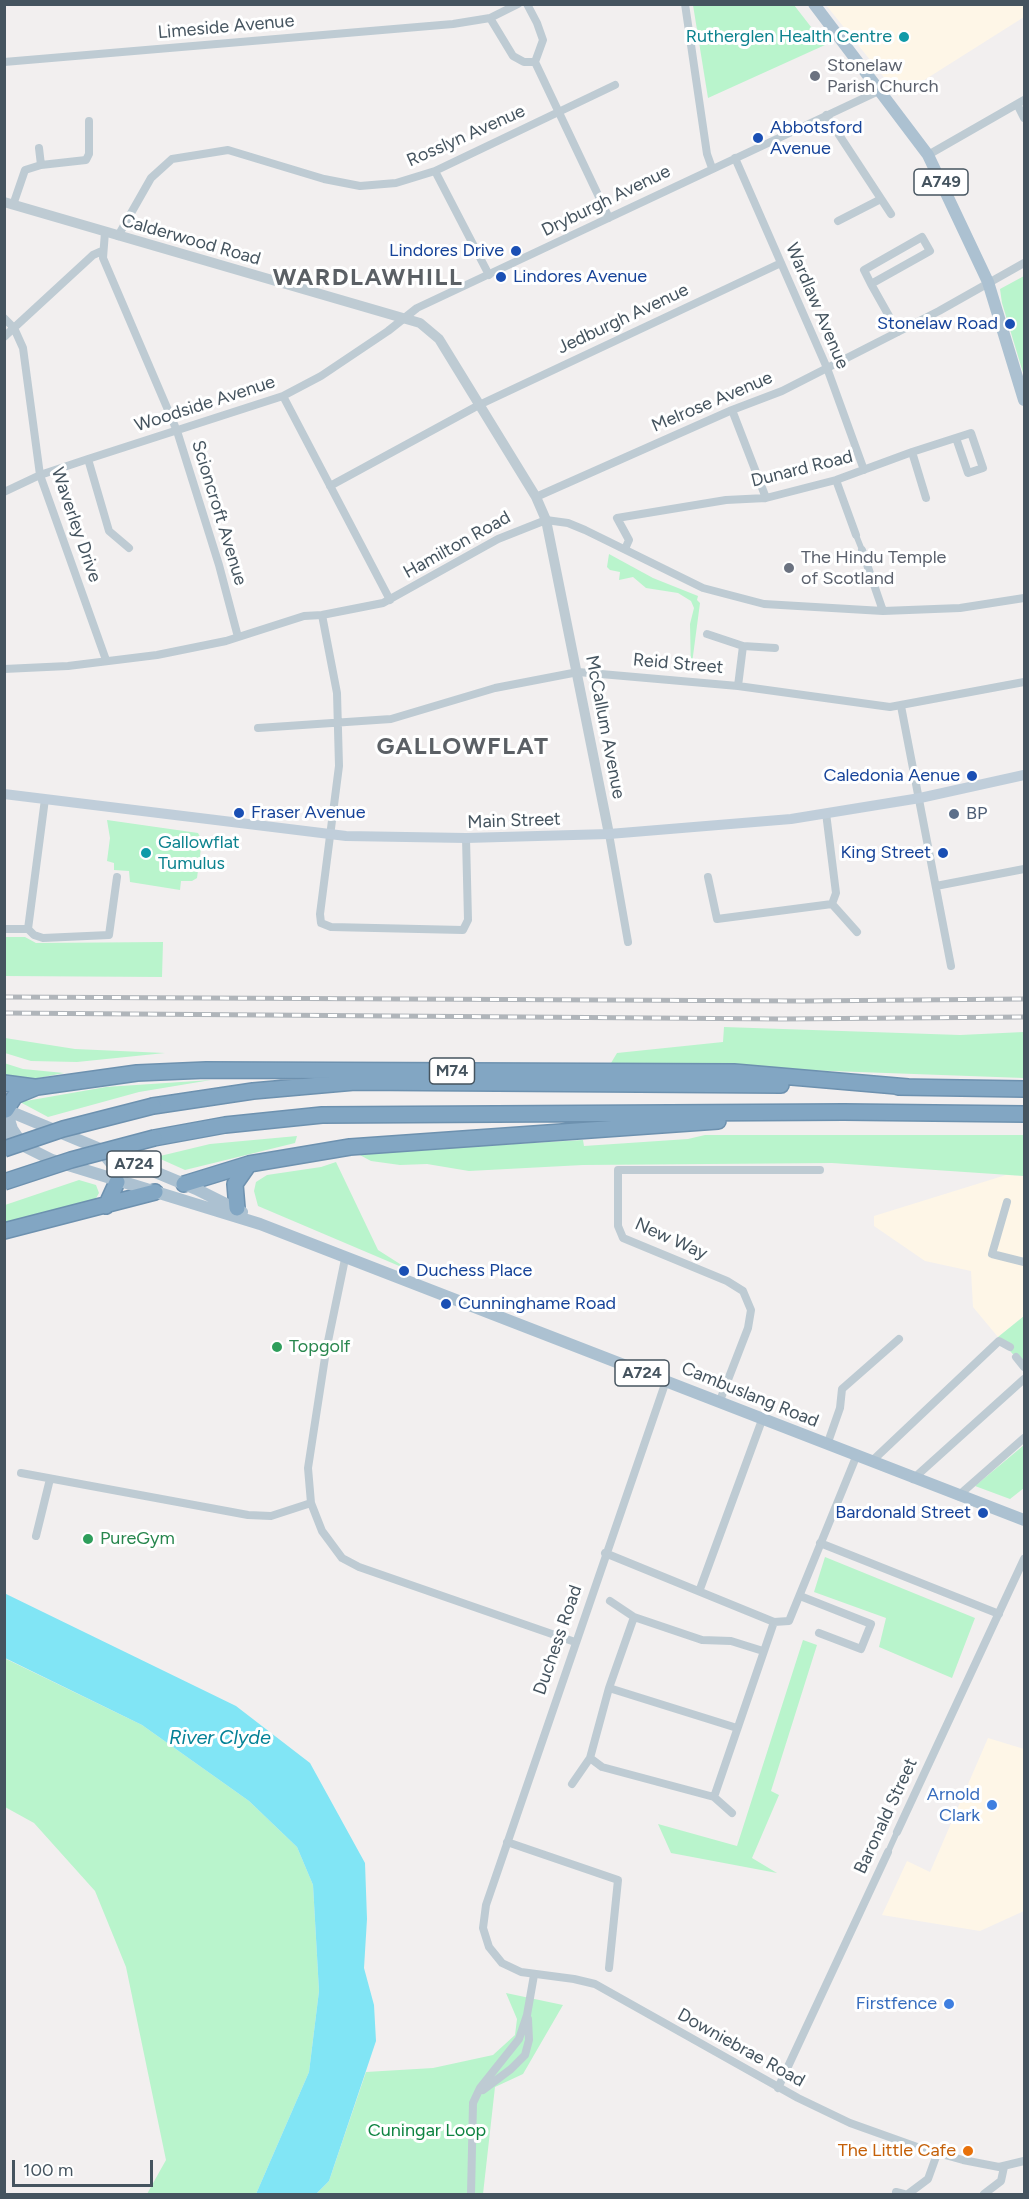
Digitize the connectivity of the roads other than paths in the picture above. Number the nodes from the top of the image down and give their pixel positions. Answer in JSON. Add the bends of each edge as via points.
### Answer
{"nodes":[{"id":1,"x":518,"y":4,"type":"edge"},
{"id":2,"x":527,"y":4,"type":"edge"},
{"id":3,"x":685,"y":4,"type":"edge"},
{"id":4,"x":814,"y":4,"type":"edge"},
{"id":5,"x":490,"y":18,"type":"junction"},
{"id":6,"x":4,"y":62,"type":"edge"},
{"id":7,"x":535,"y":62,"type":"junction"},
{"id":8,"x":615,"y":86,"type":"dead end"},
{"id":9,"x":881,"y":90,"type":"junction"},
{"id":10,"x":1021,"y":102,"type":"edge"},
{"id":11,"x":558,"y":113,"type":"junction"},
{"id":12,"x":826,"y":115,"type":"junction"},
{"id":13,"x":1024,"y":118,"type":"edge"},
{"id":14,"x":89,"y":121,"type":"dead end"},
{"id":15,"x":39,"y":148,"type":"dead end"},
{"id":16,"x":928,"y":155,"type":"junction"},
{"id":17,"x":735,"y":158,"type":"junction"},
{"id":18,"x":41,"y":165,"type":"junction"},
{"id":19,"x":712,"y":168,"type":"junction"},
{"id":20,"x":435,"y":171,"type":"junction"},
{"id":21,"x":881,"y":199,"type":"junction"},
{"id":22,"x":9,"y":204,"type":"edge"},
{"id":23,"x":891,"y":214,"type":"dead end"},
{"id":24,"x":609,"y":218,"type":"junction"},
{"id":25,"x":838,"y":221,"type":"dead end"},
{"id":26,"x":105,"y":232,"type":"junction"},
{"id":27,"x":118,"y":236,"type":"junction"},
{"id":28,"x":102,"y":251,"type":"junction"},
{"id":29,"x":781,"y":263,"type":"junction"},
{"id":30,"x":1024,"y":263,"type":"edge"},
{"id":31,"x":489,"y":275,"type":"junction"},
{"id":32,"x":988,"y":282,"type":"junction"},
{"id":33,"x":871,"y":284,"type":"junction"},
{"id":34,"x":4,"y":318,"type":"edge"},
{"id":35,"x":401,"y":318,"type":"junction"},
{"id":36,"x":14,"y":328,"type":"junction"},
{"id":37,"x":898,"y":332,"type":"junction"},
{"id":38,"x":4,"y":337,"type":"edge"},
{"id":39,"x":827,"y":369,"type":"junction"},
{"id":40,"x":283,"y":396,"type":"junction"},
{"id":41,"x":1024,"y":400,"type":"edge"},
{"id":42,"x":479,"y":405,"type":"junction"},
{"id":43,"x":732,"y":410,"type":"junction"},
{"id":44,"x":177,"y":431,"type":"junction"},
{"id":45,"x":956,"y":438,"type":"junction"},
{"id":46,"x":912,"y":452,"type":"junction"},
{"id":47,"x":88,"y":459,"type":"junction"},
{"id":48,"x":864,"y":470,"type":"junction"},
{"id":49,"x":40,"y":476,"type":"junction"},
{"id":50,"x":836,"y":480,"type":"junction"},
{"id":51,"x":330,"y":486,"type":"junction"},
{"id":52,"x":4,"y":492,"type":"edge"},
{"id":53,"x":536,"y":497,"type":"junction"},
{"id":54,"x":766,"y":498,"type":"junction"},
{"id":55,"x":926,"y":498,"type":"dead end"},
{"id":56,"x":546,"y":520,"type":"junction"},
{"id":57,"x":856,"y":536,"type":"joint"},
{"id":58,"x":129,"y":548,"type":"dead end"},
{"id":59,"x":625,"y":549,"type":"junction"},
{"id":60,"x":862,"y":550,"type":"joint"},
{"id":61,"x":1024,"y":597,"type":"edge"},
{"id":62,"x":390,"y":600,"type":"junction"},
{"id":63,"x":883,"y":611,"type":"junction"},
{"id":64,"x":322,"y":615,"type":"junction"},
{"id":65,"x":707,"y":634,"type":"dead end"},
{"id":66,"x":238,"y":638,"type":"junction"},
{"id":67,"x":743,"y":646,"type":"junction"},
{"id":68,"x":775,"y":648,"type":"dead end"},
{"id":69,"x":106,"y":660,"type":"junction"},
{"id":70,"x":4,"y":669,"type":"edge"},
{"id":71,"x":578,"y":672,"type":"junction"},
{"id":72,"x":1024,"y":682,"type":"edge"},
{"id":73,"x":738,"y":686,"type":"junction"},
{"id":74,"x":901,"y":706,"type":"junction"},
{"id":75,"x":339,"y":723,"type":"junction"},
{"id":76,"x":258,"y":728,"type":"dead end"},
{"id":77,"x":1024,"y":776,"type":"edge"},
{"id":78,"x":4,"y":794,"type":"edge"},
{"id":79,"x":920,"y":798,"type":"junction"},
{"id":80,"x":45,"y":799,"type":"junction"},
{"id":81,"x":826,"y":813,"type":"junction"},
{"id":82,"x":331,"y":834,"type":"junction"},
{"id":83,"x":609,"y":834,"type":"junction"},
{"id":84,"x":466,"y":838,"type":"junction"},
{"id":85,"x":1024,"y":869,"type":"edge"},
{"id":86,"x":117,"y":877,"type":"dead end"},
{"id":87,"x":708,"y":877,"type":"dead end"},
{"id":88,"x":936,"y":886,"type":"junction"},
{"id":89,"x":832,"y":904,"type":"junction"},
{"id":90,"x":4,"y":929,"type":"edge"},
{"id":91,"x":28,"y":929,"type":"junction"},
{"id":92,"x":857,"y":932,"type":"dead end"},
{"id":93,"x":628,"y":942,"type":"dead end"},
{"id":94,"x":951,"y":966,"type":"dead end"},
{"id":95,"x":4,"y":1083,"type":"edge"},
{"id":96,"x":38,"y":1087,"type":"junction"},
{"id":97,"x":908,"y":1087,"type":"junction"},
{"id":98,"x":1024,"y":1089,"type":"edge"},
{"id":99,"x":5,"y":1110,"type":"edge"},
{"id":100,"x":844,"y":1112,"type":"junction"},
{"id":101,"x":1024,"y":1114,"type":"edge"},
{"id":102,"x":4,"y":1136,"type":"edge"},
{"id":103,"x":25,"y":1147,"type":"junction"},
{"id":104,"x":4,"y":1149,"type":"edge"},
{"id":105,"x":100,"y":1150,"type":"junction"},
{"id":106,"x":249,"y":1164,"type":"junction"},
{"id":107,"x":820,"y":1170,"type":"dead end"},
{"id":108,"x":4,"y":1182,"type":"edge"},
{"id":109,"x":117,"y":1182,"type":"junction"},
{"id":110,"x":184,"y":1184,"type":"junction"},
{"id":111,"x":154,"y":1192,"type":"junction"},
{"id":112,"x":1007,"y":1202,"type":"dead end"},
{"id":113,"x":106,"y":1206,"type":"junction"},
{"id":114,"x":237,"y":1208,"type":"junction"},
{"id":115,"x":260,"y":1224,"type":"junction"},
{"id":116,"x":4,"y":1231,"type":"edge"},
{"id":117,"x":345,"y":1259,"type":"junction"},
{"id":118,"x":1024,"y":1263,"type":"edge"},
{"id":119,"x":899,"y":1339,"type":"dead end"},
{"id":120,"x":1010,"y":1347,"type":"dead end"},
{"id":121,"x":1016,"y":1357,"type":"dead end"},
{"id":122,"x":1024,"y":1367,"type":"edge"},
{"id":123,"x":1024,"y":1379,"type":"edge"},
{"id":124,"x":666,"y":1382,"type":"junction"},
{"id":125,"x":719,"y":1403,"type":"junction"},
{"id":126,"x":762,"y":1420,"type":"junction"},
{"id":127,"x":1024,"y":1438,"type":"edge"},
{"id":128,"x":827,"y":1445,"type":"junction"},
{"id":129,"x":856,"y":1457,"type":"junction"},
{"id":130,"x":871,"y":1462,"type":"junction"},
{"id":131,"x":21,"y":1473,"type":"dead end"},
{"id":132,"x":50,"y":1479,"type":"junction"},
{"id":133,"x":913,"y":1479,"type":"junction"},
{"id":134,"x":958,"y":1496,"type":"junction"},
{"id":135,"x":311,"y":1503,"type":"junction"},
{"id":136,"x":1024,"y":1520,"type":"edge"},
{"id":137,"x":36,"y":1536,"type":"dead end"},
{"id":138,"x":820,"y":1543,"type":"junction"},
{"id":139,"x":605,"y":1553,"type":"junction"},
{"id":140,"x":1024,"y":1560,"type":"edge"},
{"id":141,"x":1022,"y":1570,"type":"edge"},
{"id":142,"x":700,"y":1589,"type":"junction"},
{"id":143,"x":800,"y":1596,"type":"junction"},
{"id":144,"x":610,"y":1600,"type":"dead end"},
{"id":145,"x":999,"y":1614,"type":"junction"},
{"id":146,"x":634,"y":1617,"type":"junction"},
{"id":147,"x":774,"y":1622,"type":"junction"},
{"id":148,"x":819,"y":1634,"type":"dead end"},
{"id":149,"x":575,"y":1642,"type":"junction"},
{"id":150,"x":763,"y":1651,"type":"junction"},
{"id":151,"x":609,"y":1688,"type":"junction"},
{"id":152,"x":737,"y":1728,"type":"junction"},
{"id":153,"x":590,"y":1758,"type":"junction"},
{"id":154,"x":572,"y":1784,"type":"dead end"},
{"id":155,"x":714,"y":1797,"type":"junction"},
{"id":156,"x":732,"y":1813,"type":"dead end"},
{"id":157,"x":897,"y":1832,"type":"joint"},
{"id":158,"x":507,"y":1842,"type":"junction"},
{"id":159,"x":888,"y":1852,"type":"joint"},
{"id":160,"x":484,"y":1911,"type":"joint"},
{"id":161,"x":609,"y":1968,"type":"dead end"},
{"id":162,"x":534,"y":1976,"type":"junction"},
{"id":163,"x":778,"y":2088,"type":"junction"},
{"id":164,"x":938,"y":2154,"type":"junction"},
{"id":165,"x":1024,"y":2161,"type":"edge"},
{"id":166,"x":1005,"y":2167,"type":"junction"},
{"id":167,"x":471,"y":2194,"type":"edge"},
{"id":168,"x":903,"y":2194,"type":"edge"},
{"id":169,"x":984,"y":2194,"type":"edge"}],
"edges":[{"from":1,"to":5,"type":"street","name":"Limeside Avenue"},
{"from":2,"to":7,"type":"street","via":[[543,40]]},
{"from":3,"to":19,"type":"street"},
{"from":4,"to":9,"type":"main road","number":"A749"},
{"from":5,"to":6,"type":"street","name":"Limeside Avenue","via":[[378,32]]},
{"from":5,"to":7,"type":"street","via":[[513,56]]},
{"from":7,"to":11,"type":"street"},
{"from":8,"to":11,"type":"street","name":"Rosslyn Avenue"},
{"from":9,"to":12,"type":"street","name":"Dryburgh Avenue"},
{"from":9,"to":16,"type":"main road","number":"A749"},
{"from":10,"to":13,"type":"street"},
{"from":10,"to":16,"type":"street"},
{"from":11,"to":20,"type":"street","name":"Rosslyn Avenue"},
{"from":11,"to":24,"type":"street"},
{"from":12,"to":17,"type":"street","name":"Dryburgh Avenue"},
{"from":12,"to":21,"type":"street"},
{"from":14,"to":18,"type":"street","via":[[86,160]]},
{"from":15,"to":18,"type":"street"},
{"from":16,"to":32,"type":"main road","number":"A749"},
{"from":17,"to":19,"type":"street","name":"Dryburgh Avenue"},
{"from":17,"to":29,"type":"street","name":"Wardlaw Avenue"},
{"from":18,"to":22,"type":"street","via":[[25,170]]},
{"from":19,"to":24,"type":"street","name":"Dryburgh Avenue"},
{"from":20,"to":27,"type":"street","name":"Rosslyn Avenue","via":[[396,183],[360,186],[228,150],[200,153],[172,159],[151,178]]},
{"from":20,"to":31,"type":"street"},
{"from":21,"to":23,"type":"street"},
{"from":21,"to":25,"type":"street"},
{"from":22,"to":26,"type":"street","name":"Calderwood Road"},
{"from":24,"to":31,"type":"street","name":"Dryburgh Avenue"},
{"from":26,"to":27,"type":"street","name":"Calderwood Road"},
{"from":26,"to":28,"type":"street"},
{"from":27,"to":35,"type":"street","name":"Calderwood Road"},
{"from":28,"to":36,"type":"street"},
{"from":28,"to":44,"type":"street","name":"Scioncroft Avenue"},
{"from":29,"to":39,"type":"street","name":"Wardlaw Avenue"},
{"from":29,"to":42,"type":"street","name":"Jedburgh Avenue"},
{"from":30,"to":32,"type":"street","name":"Melrose Avenue"},
{"from":31,"to":35,"type":"street","name":"Dryburgh Avenue"},
{"from":32,"to":37,"type":"street","name":"Melrose Avenue"},
{"from":32,"to":41,"type":"main road","number":"A749"},
{"from":33,"to":33,"type":"street","via":[[864,270],[922,237],[930,251]]},
{"from":33,"to":37,"type":"street"},
{"from":34,"to":36,"type":"street"},
{"from":35,"to":40,"type":"street","name":"Woodside Avenue","via":[[340,363]]},
{"from":35,"to":42,"type":"street","name":"Calderwood Road","via":[[420,323],[439,339]]},
{"from":36,"to":38,"type":"street"},
{"from":36,"to":49,"type":"street","name":"Waverley Drive","via":[[22,348]]},
{"from":37,"to":39,"type":"street","name":"Melrose Avenue"},
{"from":39,"to":43,"type":"street","name":"Melrose Avenue"},
{"from":39,"to":48,"type":"street","name":"Wardlaw Avenue"},
{"from":40,"to":44,"type":"street","name":"Woodside Avenue"},
{"from":40,"to":51,"type":"street"},
{"from":42,"to":51,"type":"street","name":"Jedburgh Avenue"},
{"from":42,"to":53,"type":"street","name":"Calderwood Road"},
{"from":43,"to":53,"type":"street","name":"Melrose Avenue"},
{"from":43,"to":54,"type":"street"},
{"from":44,"to":47,"type":"street","name":"Woodside Avenue"},
{"from":44,"to":66,"type":"street","name":"Scioncroft Avenue"},
{"from":45,"to":45,"type":"street","via":[[971,433],[983,468],[968,473]]},
{"from":45,"to":46,"type":"street","name":"Dunard Road"},
{"from":46,"to":48,"type":"street","name":"Dunard Road"},
{"from":46,"to":55,"type":"street"},
{"from":47,"to":49,"type":"street","name":"Woodside Avenue"},
{"from":47,"to":58,"type":"street","via":[[109,531]]},
{"from":48,"to":50,"type":"street","name":"Dunard Road"},
{"from":49,"to":52,"type":"street","name":"Woodside Avenue"},
{"from":49,"to":69,"type":"street","name":"Waverley Drive"},
{"from":50,"to":54,"type":"street","name":"Dunard Road"},
{"from":50,"to":57,"type":"street"},
{"from":51,"to":62,"type":"street"},
{"from":53,"to":56,"type":"street","name":"Calderwood Road"},
{"from":54,"to":59,"type":"street","name":"Dunard Road","via":[[726,500],[617,518],[629,540]]},
{"from":56,"to":59,"type":"street","via":[[568,523]]},
{"from":56,"to":62,"type":"street","name":"Hamilton Road","via":[[498,539]]},
{"from":56,"to":71,"type":"street","name":"McCallum Avenue"},
{"from":57,"to":60,"type":"street"},
{"from":59,"to":63,"type":"street","via":[[692,583],[736,599]]},
{"from":60,"to":63,"type":"street"},
{"from":61,"to":63,"type":"street","via":[[960,608]]},
{"from":62,"to":64,"type":"street","name":"Hamilton Road"},
{"from":64,"to":66,"type":"street","name":"Hamilton Road","via":[[304,616]]},
{"from":64,"to":75,"type":"street"},
{"from":65,"to":67,"type":"street"},
{"from":66,"to":69,"type":"street","name":"Hamilton Road","via":[[157,655]]},
{"from":67,"to":68,"type":"street"},
{"from":67,"to":73,"type":"street"},
{"from":69,"to":70,"type":"street","name":"Hamilton Road"},
{"from":71,"to":73,"type":"street","name":"Reid Street"},
{"from":71,"to":75,"type":"street","name":"Reid Street","via":[[495,688],[391,719]]},
{"from":71,"to":83,"type":"street","name":"McCallum Avenue"},
{"from":72,"to":74,"type":"street","name":"Reid Street"},
{"from":73,"to":74,"type":"street","name":"Reid Street"},
{"from":74,"to":79,"type":"street"},
{"from":75,"to":76,"type":"street","name":"Reid Street"},
{"from":75,"to":82,"type":"street","via":[[339,781]]},
{"from":77,"to":79,"type":"main road","name":"Main Street"},
{"from":78,"to":80,"type":"main road","name":"Main Street"},
{"from":79,"to":81,"type":"main road","name":"Main Street"},
{"from":79,"to":88,"type":"street"},
{"from":80,"to":82,"type":"main road","name":"Main Street"},
{"from":80,"to":91,"type":"street"},
{"from":81,"to":83,"type":"main road","name":"Main Street"},
{"from":81,"to":89,"type":"street","via":[[836,893]]},
{"from":82,"to":84,"type":"main road","name":"Main Street"},
{"from":82,"to":84,"type":"street","via":[[320,914],[323,925],[463,930],[468,920]]},
{"from":83,"to":84,"type":"main road","name":"Main Street"},
{"from":83,"to":93,"type":"street","name":"McCallum Avenue"},
{"from":85,"to":88,"type":"street"},
{"from":86,"to":91,"type":"street","via":[[109,935],[43,938]]},
{"from":87,"to":89,"type":"street","via":[[717,919]]},
{"from":88,"to":94,"type":"street"},
{"from":89,"to":92,"type":"street"},
{"from":90,"to":91,"type":"street"},
{"from":95,"to":96,"type":"highway","number":"M74"},
{"from":96,"to":97,"type":"highway","number":"M74","via":[[137,1073],[206,1070],[734,1072]]},
{"from":96,"to":99,"type":"highway","number":"M74","via":[[15,1096]]},
{"from":97,"to":98,"type":"highway","number":"M74"},
{"from":97,"to":104,"type":"highway","number":"M74","bridge":true,"via":[[355,1082],[253,1091],[153,1106]]},
{"from":99,"to":103,"type":"main road"},
{"from":99,"to":105,"type":"main road","name":"Cambuslang Road","number":"A724"},
{"from":100,"to":101,"type":"highway"},
{"from":100,"to":106,"type":"highway","via":[[350,1147]]},
{"from":100,"to":108,"type":"highway","bridge":true,"via":[[322,1115],[225,1125],[154,1138]]},
{"from":102,"to":103,"type":"main road","name":"Cambuslang Road","number":"A724"},
{"from":103,"to":109,"type":"main road","name":"Cambuslang Road","number":"A724"},
{"from":105,"to":109,"type":"main road","via":[[116,1169]]},
{"from":105,"to":110,"type":"main road","name":"Cambuslang Road","number":"A724"},
{"from":106,"to":110,"type":"highway"},
{"from":106,"to":114,"type":"highway","via":[[235,1184]]},
{"from":107,"to":125,"type":"street","name":"New Way","via":[[618,1170],[618,1226],[623,1238],[743,1291],[751,1310],[748,1328]]},
{"from":109,"to":111,"type":"main road","name":"Cambuslang Road","number":"A724"},
{"from":109,"to":113,"type":"highway"},
{"from":110,"to":111,"type":"main road"},
{"from":110,"to":114,"type":"main road","name":"Cambuslang Road","number":"A724"},
{"from":111,"to":113,"type":"highway"},
{"from":111,"to":115,"type":"main road","name":"Cambuslang Road","number":"A724"},
{"from":112,"to":118,"type":"street","via":[[992,1254]]},
{"from":113,"to":116,"type":"highway"},
{"from":114,"to":115,"type":"main road","name":"Cambuslang Road","number":"A724"},
{"from":115,"to":117,"type":"main road","name":"Cambuslang Road","number":"A724"},
{"from":117,"to":124,"type":"main road","name":"Cambuslang Road","number":"A724"},
{"from":117,"to":135,"type":"street","via":[[312,1439],[308,1468]]},
{"from":119,"to":128,"type":"street","via":[[842,1389]]},
{"from":120,"to":130,"type":"street","via":[[999,1341]]},
{"from":121,"to":122,"type":"street"},
{"from":123,"to":133,"type":"street"},
{"from":124,"to":125,"type":"main road","name":"Cambuslang Road","number":"A724"},
{"from":124,"to":139,"type":"street","name":"Duchess Road"},
{"from":125,"to":126,"type":"main road","name":"Cambuslang Road","number":"A724"},
{"from":126,"to":128,"type":"main road","name":"Cambuslang Road","number":"A724"},
{"from":126,"to":142,"type":"street"},
{"from":127,"to":134,"type":"street"},
{"from":128,"to":129,"type":"main road","name":"Cambuslang Road","number":"A724"},
{"from":129,"to":130,"type":"main road","name":"Cambuslang Road","number":"A724"},
{"from":129,"to":138,"type":"street"},
{"from":130,"to":133,"type":"main road","name":"Cambuslang Road","number":"A724"},
{"from":131,"to":132,"type":"street"},
{"from":132,"to":135,"type":"street","via":[[249,1515],[271,1516]]},
{"from":132,"to":137,"type":"street"},
{"from":133,"to":134,"type":"main road","name":"Cambuslang Road","number":"A724"},
{"from":134,"to":136,"type":"main road","name":"Cambuslang Road","number":"A724"},
{"from":135,"to":149,"type":"street","via":[[322,1531],[342,1558],[359,1567]]},
{"from":138,"to":143,"type":"street"},
{"from":138,"to":145,"type":"street"},
{"from":139,"to":142,"type":"street"},
{"from":139,"to":149,"type":"street","name":"Duchess Road"},
{"from":140,"to":141,"type":"street","name":"Baronald Street"},
{"from":141,"to":145,"type":"street","name":"Baronald Street"},
{"from":142,"to":147,"type":"street"},
{"from":143,"to":147,"type":"street","via":[[789,1622]]},
{"from":143,"to":148,"type":"street","via":[[871,1624],[861,1649]]},
{"from":144,"to":146,"type":"street"},
{"from":145,"to":157,"type":"street","name":"Baronald Street"},
{"from":146,"to":150,"type":"street","via":[[702,1640],[731,1641]]},
{"from":146,"to":151,"type":"street"},
{"from":147,"to":150,"type":"street"},
{"from":149,"to":158,"type":"street","name":"Duchess Road"},
{"from":150,"to":152,"type":"street"},
{"from":151,"to":152,"type":"street"},
{"from":151,"to":153,"type":"street"},
{"from":152,"to":155,"type":"street"},
{"from":153,"to":154,"type":"street"},
{"from":153,"to":155,"type":"street","via":[[602,1767]]},
{"from":155,"to":156,"type":"street"},
{"from":157,"to":159,"type":"street","name":"Baronald Street"},
{"from":158,"to":160,"type":"street","name":"Duchess Road"},
{"from":158,"to":161,"type":"street","via":[[618,1880]]},
{"from":159,"to":163,"type":"street","name":"Baronald Street"},
{"from":160,"to":162,"type":"street","name":"Downiebrae Road","via":[[483,1928],[492,1953],[508,1967]]},
{"from":162,"to":163,"type":"street","name":"Downiebrae Road","via":[[574,1978],[595,1984]]},
{"from":162,"to":167,"type":"street","via":[[527,2015],[514,2048],[476,2096],[472,2111]]},
{"from":163,"to":164,"type":"street","name":"Downiebrae Road","via":[[850,2123]]},
{"from":164,"to":166,"type":"street","name":"Downiebrae Road"},
{"from":164,"to":168,"type":"street","via":[[928,2179]]},
{"from":165,"to":166,"type":"street","name":"Downiebrae Road"},
{"from":166,"to":169,"type":"street","via":[[1001,2181]]}]}
